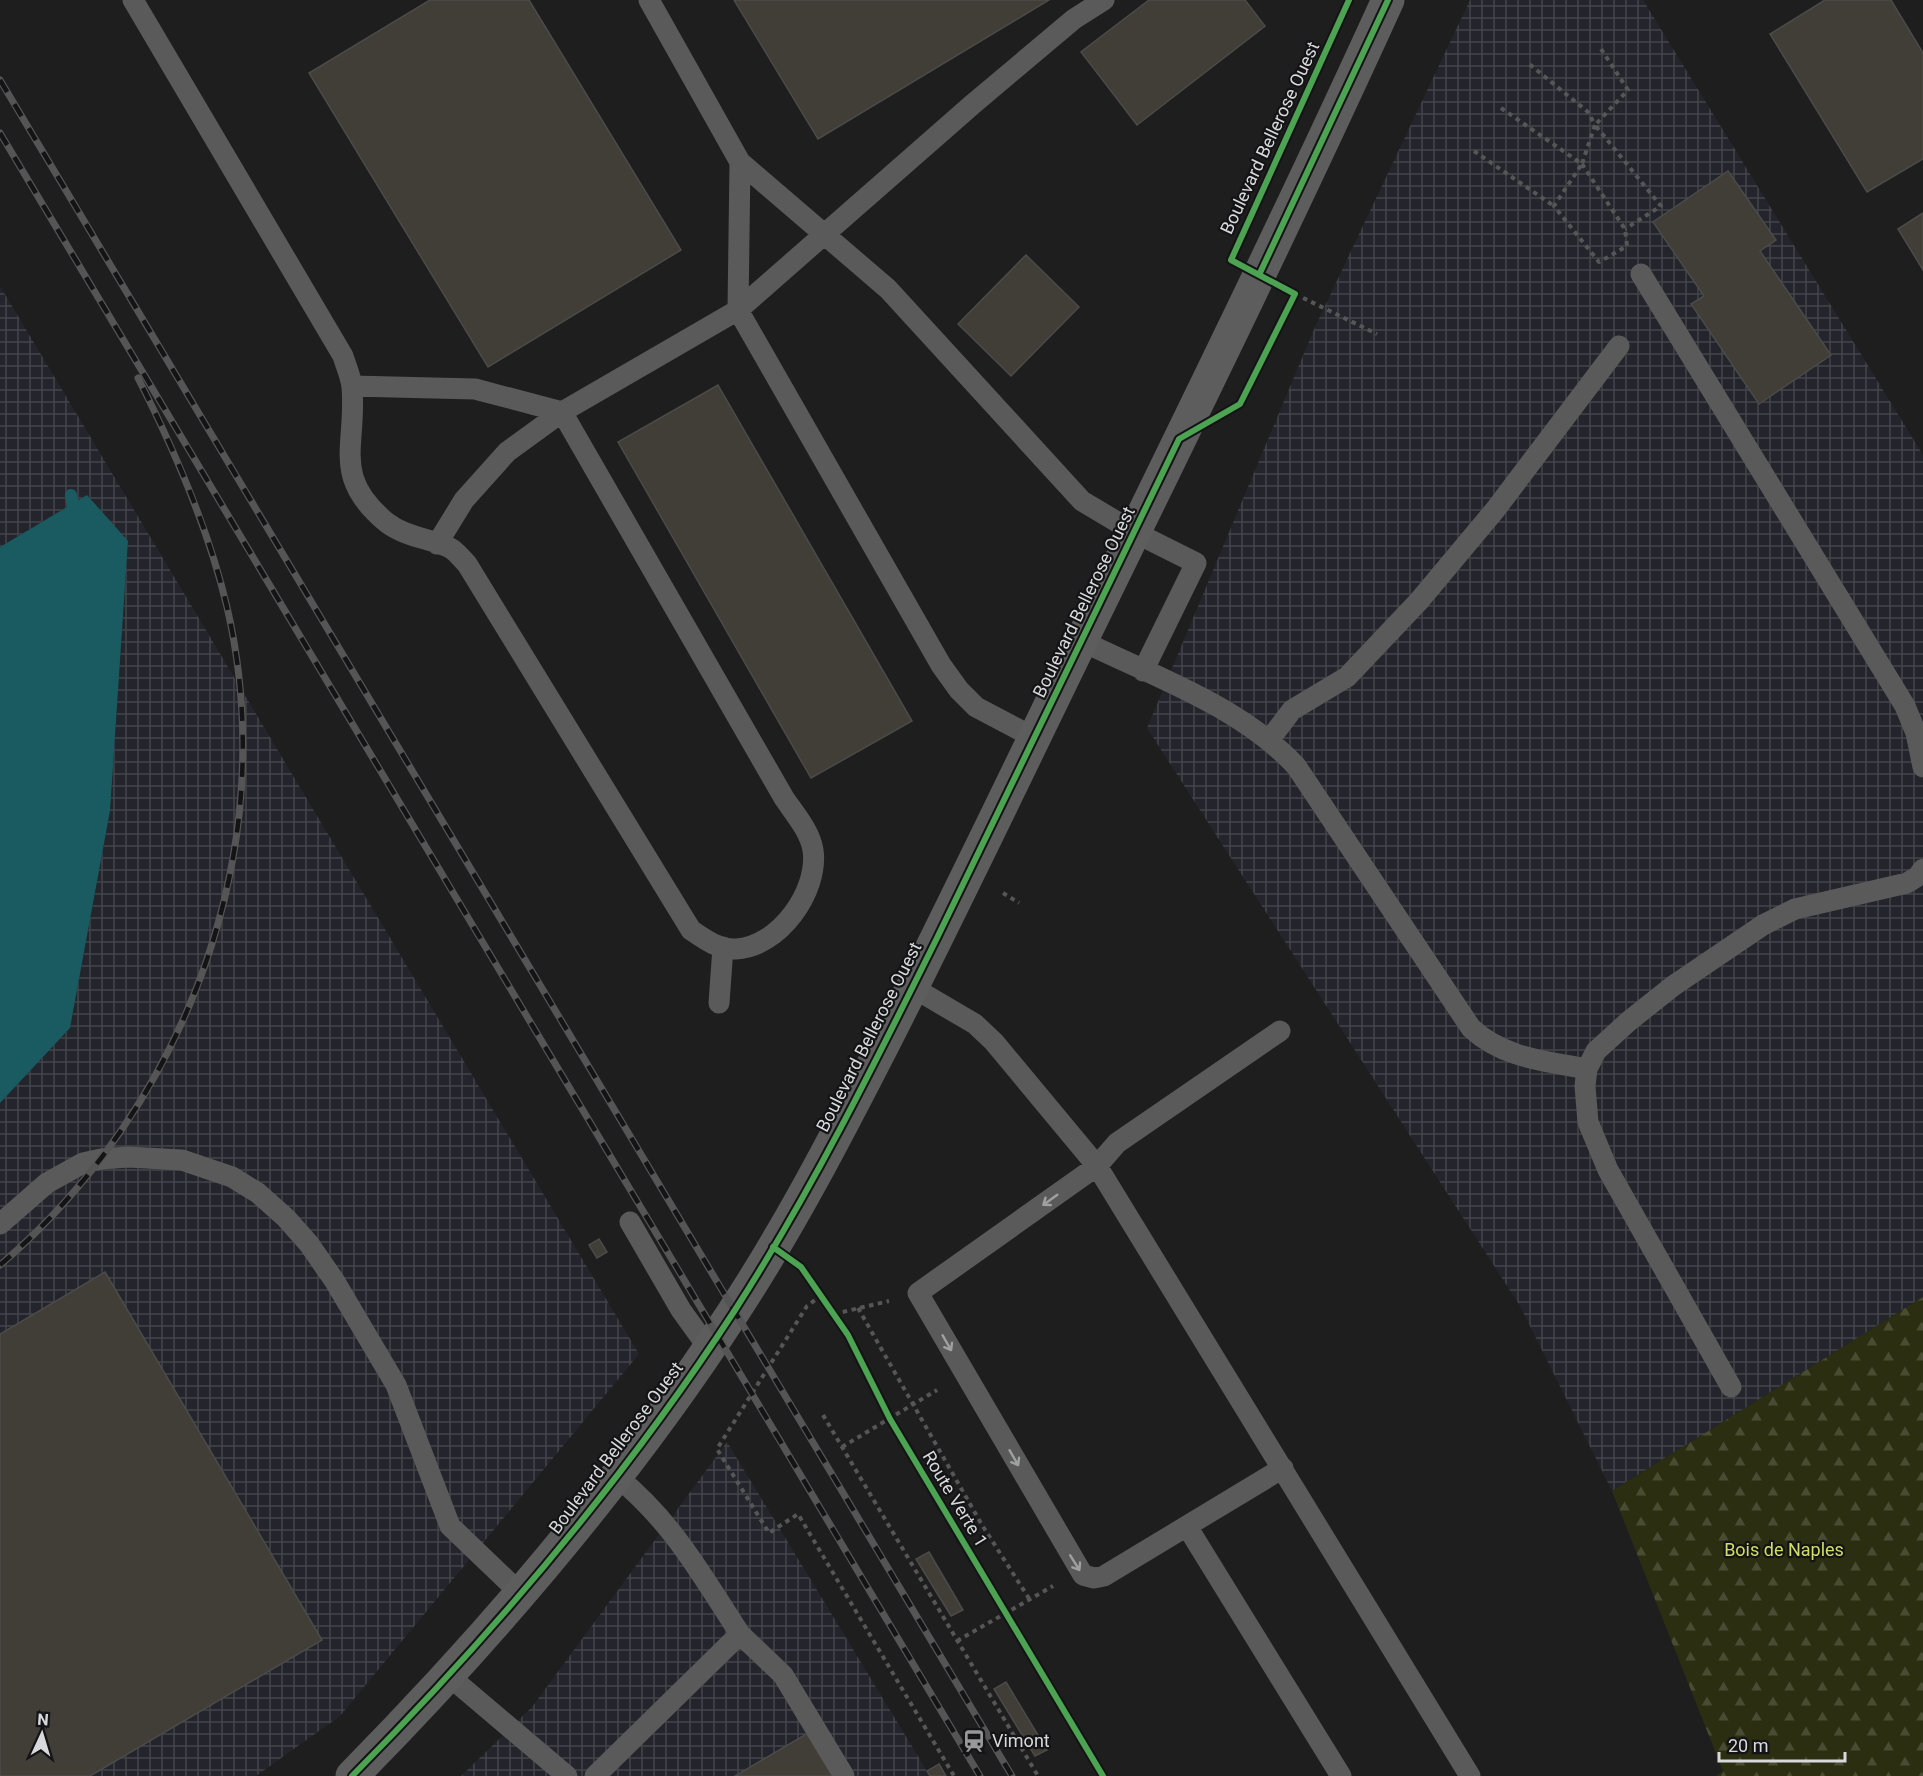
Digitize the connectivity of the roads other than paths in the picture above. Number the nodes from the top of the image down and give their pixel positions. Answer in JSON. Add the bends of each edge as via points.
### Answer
{"nodes":[{"id":1,"x":133,"y":0,"type":"edge"},
{"id":2,"x":649,"y":0,"type":"edge"},
{"id":3,"x":1104,"y":0,"type":"edge"},
{"id":4,"x":1388,"y":0,"type":"edge"},
{"id":5,"x":740,"y":162,"type":"junction"},
{"id":6,"x":826,"y":234,"type":"junction"},
{"id":7,"x":1641,"y":274,"type":"dead end"},
{"id":8,"x":738,"y":310,"type":"junction"},
{"id":9,"x":1619,"y":346,"type":"dead end"},
{"id":10,"x":352,"y":386,"type":"junction"},
{"id":11,"x":562,"y":412,"type":"junction"},
{"id":12,"x":1134,"y":532,"type":"junction"},
{"id":13,"x":437,"y":544,"type":"junction"},
{"id":14,"x":1082,"y":641,"type":"junction"},
{"id":15,"x":1143,"y":671,"type":"junction"},
{"id":16,"x":1035,"y":738,"type":"junction"},
{"id":17,"x":1270,"y":739,"type":"junction"},
{"id":18,"x":1923,"y":767,"type":"edge"},
{"id":19,"x":1923,"y":869,"type":"edge"},
{"id":20,"x":723,"y":947,"type":"junction"},
{"id":21,"x":912,"y":987,"type":"junction"},
{"id":22,"x":719,"y":1003,"type":"dead end"},
{"id":23,"x":1280,"y":1030,"type":"dead end"},
{"id":24,"x":1587,"y":1069,"type":"junction"},
{"id":25,"x":1097,"y":1166,"type":"junction"},
{"id":26,"x":630,"y":1222,"type":"dead end"},
{"id":27,"x":0,"y":1224,"type":"edge"},
{"id":28,"x":709,"y":1349,"type":"junction"},
{"id":29,"x":1731,"y":1388,"type":"dead end"},
{"id":30,"x":1283,"y":1468,"type":"junction"},
{"id":31,"x":616,"y":1476,"type":"junction"},
{"id":32,"x":1188,"y":1528,"type":"junction"},
{"id":33,"x":521,"y":1594,"type":"junction"},
{"id":34,"x":740,"y":1634,"type":"junction"},
{"id":35,"x":449,"y":1676,"type":"junction"},
{"id":36,"x":352,"y":1776,"type":"edge"},
{"id":37,"x":567,"y":1776,"type":"edge"},
{"id":38,"x":595,"y":1776,"type":"edge"},
{"id":39,"x":844,"y":1776,"type":"edge"},
{"id":40,"x":1341,"y":1776,"type":"edge"},
{"id":41,"x":1470,"y":1776,"type":"edge"}],
"edges":[{"from":1,"to":10,"type":"lane","via":[[343,356]]},
{"from":2,"to":5,"type":"lane"},
{"from":3,"to":6,"type":"lane","via":[[1074,19]]},
{"from":4,"to":12,"type":"street","name":"Boulevard Bellerose Ouest"},
{"from":5,"to":6,"type":"lane"},
{"from":5,"to":8,"type":"lane"},
{"from":6,"to":8,"type":"lane"},
{"from":6,"to":12,"type":"lane","via":[[888,289],[1083,501]]},
{"from":7,"to":18,"type":"lane","via":[[1905,706]]},
{"from":8,"to":11,"type":"lane"},
{"from":8,"to":16,"type":"lane","via":[[958,690],[976,707]]},
{"from":9,"to":17,"type":"lane","via":[[1419,601],[1347,677],[1292,710]]},
{"from":10,"to":11,"type":"lane","via":[[475,389]]},
{"from":10,"to":13,"type":"lane","via":[[348,456],[351,476],[364,499],[387,522],[400,531]]},
{"from":11,"to":13,"type":"lane","via":[[507,452],[464,500]]},
{"from":11,"to":20,"type":"lane","via":[[813,848],[813,873],[790,917],[770,938],[754,946],[734,950]]},
{"from":12,"to":14,"type":"street","name":"Boulevard Bellerose Ouest"},
{"from":12,"to":15,"type":"lane","via":[[1196,563]]},
{"from":13,"to":20,"type":"lane","via":[[451,549],[467,564],[691,930]]},
{"from":14,"to":15,"type":"lane"},
{"from":14,"to":16,"type":"street","name":"Boulevard Bellerose Ouest"},
{"from":15,"to":17,"type":"lane","via":[[1242,720]]},
{"from":16,"to":21,"type":"street","name":"Boulevard Bellerose Ouest"},
{"from":17,"to":24,"type":"lane","via":[[1296,766],[1471,1028],[1495,1047],[1516,1055]]},
{"from":19,"to":24,"type":"lane","via":[[1907,883],[1795,909],[1762,925],[1629,1021],[1596,1051]]},
{"from":20,"to":22,"type":"lane"},
{"from":21,"to":25,"type":"lane","via":[[954,1010],[987,1036]]},
{"from":21,"to":28,"type":"street","name":"Boulevard Bellerose Ouest","via":[[788,1224]]},
{"from":23,"to":25,"type":"lane","via":[[1118,1143]]},
{"from":24,"to":29,"type":"lane","via":[[1588,1122],[1608,1170]]},
{"from":25,"to":30,"type":"lane"},
{"from":25,"to":32,"type":"lane","one_way":true,"via":[[918,1293],[1083,1575],[1104,1576]]},
{"from":26,"to":28,"type":"lane","via":[[693,1329]]},
{"from":27,"to":33,"type":"lane","via":[[47,1183],[83,1163],[101,1159],[182,1160],[232,1177],[258,1193],[309,1244],[396,1385],[450,1526]]},
{"from":28,"to":31,"type":"street","name":"Boulevard Bellerose Ouest"},
{"from":30,"to":32,"type":"lane"},
{"from":30,"to":41,"type":"lane"},
{"from":31,"to":33,"type":"street","name":"Boulevard Bellerose Ouest"},
{"from":31,"to":34,"type":"lane","via":[[672,1530]]},
{"from":32,"to":40,"type":"lane"},
{"from":33,"to":35,"type":"street","name":"Boulevard Bellerose Ouest"},
{"from":34,"to":38,"type":"lane"},
{"from":34,"to":39,"type":"lane","via":[[783,1675]]},
{"from":35,"to":36,"type":"street","name":"Boulevard Bellerose Ouest"},
{"from":35,"to":37,"type":"lane"}]}
